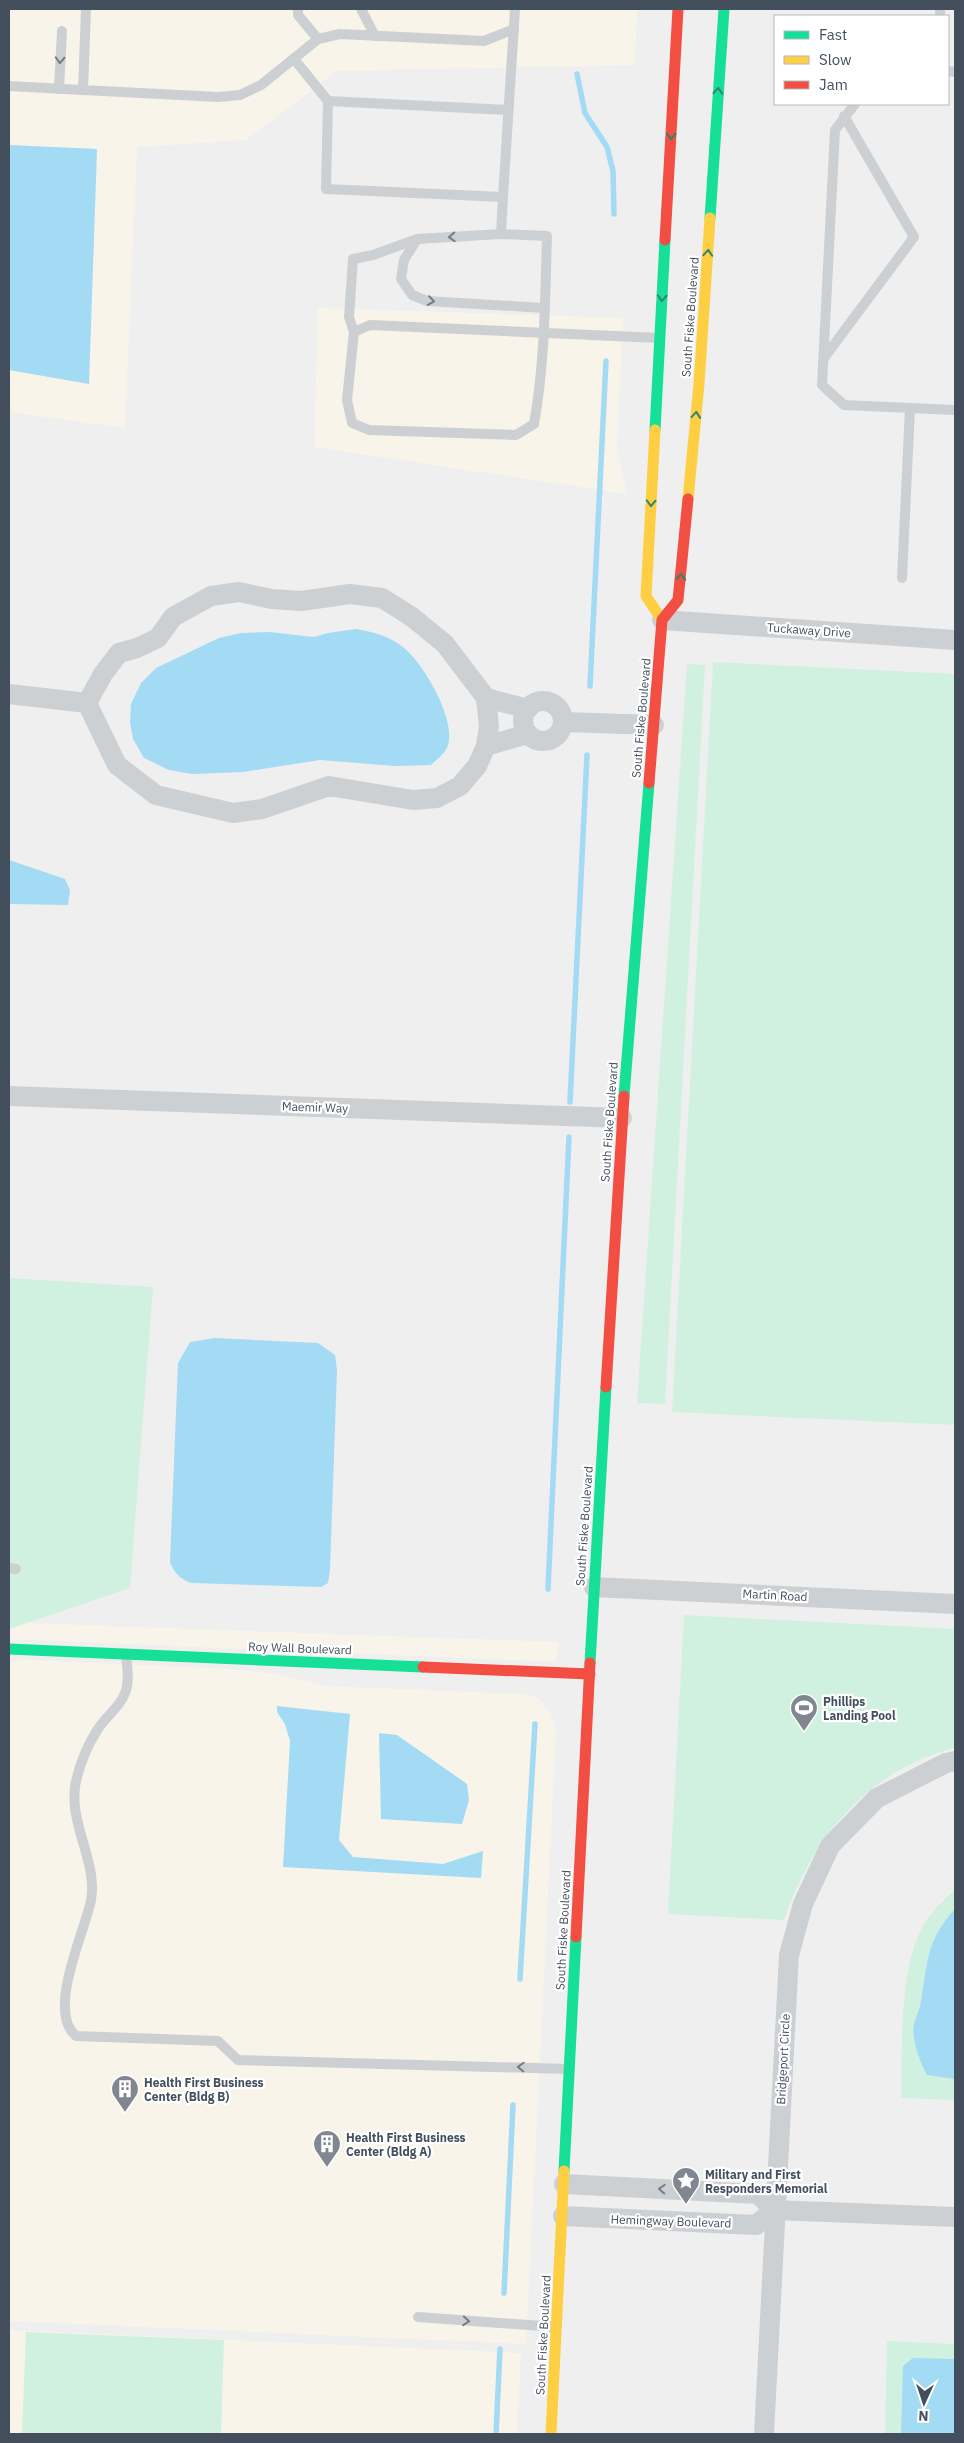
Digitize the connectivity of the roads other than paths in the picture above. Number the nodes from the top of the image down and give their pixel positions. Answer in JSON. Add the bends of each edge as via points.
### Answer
{"nodes":[{"id":1,"x":86,"y":9,"type":"edge"},
{"id":2,"x":298,"y":9,"type":"edge"},
{"id":3,"x":361,"y":9,"type":"edge"},
{"id":4,"x":515,"y":9,"type":"edge"},
{"id":5,"x":678,"y":9,"type":"edge"},
{"id":6,"x":724,"y":9,"type":"edge"},
{"id":7,"x":514,"y":29,"type":"junction"},
{"id":8,"x":62,"y":31,"type":"dead end"},
{"id":9,"x":375,"y":36,"type":"junction"},
{"id":10,"x":318,"y":39,"type":"junction"},
{"id":11,"x":294,"y":58,"type":"junction"},
{"id":12,"x":9,"y":86,"type":"edge"},
{"id":13,"x":59,"y":89,"type":"junction"},
{"id":14,"x":83,"y":90,"type":"junction"},
{"id":15,"x":328,"y":101,"type":"junction"},
{"id":16,"x":854,"y":105,"type":"edge"},
{"id":17,"x":508,"y":110,"type":"junction"},
{"id":18,"x":844,"y":116,"type":"junction"},
{"id":19,"x":502,"y":197,"type":"junction"},
{"id":20,"x":501,"y":234,"type":"junction"},
{"id":21,"x":417,"y":239,"type":"junction"},
{"id":22,"x":544,"y":308,"type":"junction"},
{"id":23,"x":354,"y":332,"type":"junction"},
{"id":24,"x":543,"y":333,"type":"junction"},
{"id":25,"x":660,"y":338,"type":"junction"},
{"id":26,"x":824,"y":358,"type":"junction"},
{"id":27,"x":910,"y":408,"type":"junction"},
{"id":28,"x":955,"y":410,"type":"edge"},
{"id":29,"x":902,"y":578,"type":"dead end"},
{"id":30,"x":662,"y":620,"type":"junction"},
{"id":31,"x":955,"y":640,"type":"edge"},
{"id":32,"x":9,"y":694,"type":"edge"},
{"id":33,"x":486,"y":698,"type":"junction"},
{"id":34,"x":87,"y":703,"type":"junction"},
{"id":35,"x":528,"y":709,"type":"junction"},
{"id":36,"x":563,"y":722,"type":"junction"},
{"id":37,"x":654,"y":725,"type":"junction"},
{"id":38,"x":528,"y":734,"type":"junction"},
{"id":39,"x":486,"y":746,"type":"junction"},
{"id":40,"x":9,"y":1096,"type":"edge"},
{"id":41,"x":622,"y":1118,"type":"junction"},
{"id":42,"x":594,"y":1587,"type":"junction"},
{"id":43,"x":955,"y":1604,"type":"edge"},
{"id":44,"x":9,"y":1649,"type":"edge"},
{"id":45,"x":126,"y":1654,"type":"junction"},
{"id":46,"x":590,"y":1674,"type":"junction"},
{"id":47,"x":955,"y":1761,"type":"edge"},
{"id":48,"x":570,"y":2069,"type":"junction"},
{"id":49,"x":564,"y":2184,"type":"junction"},
{"id":50,"x":774,"y":2210,"type":"junction"},
{"id":51,"x":563,"y":2216,"type":"junction"},
{"id":52,"x":955,"y":2218,"type":"edge"},
{"id":53,"x":418,"y":2317,"type":"dead end"},
{"id":54,"x":557,"y":2327,"type":"junction"},
{"id":55,"x":551,"y":2434,"type":"edge"},
{"id":56,"x":764,"y":2434,"type":"edge"}],
"edges":[{"from":1,"to":14,"type":"lane"},
{"from":2,"to":10,"type":"lane","via":[[298,15]]},
{"from":3,"to":9,"type":"lane"},
{"from":4,"to":7,"type":"lane"},
{"from":5,"to":25,"type":"main road","one_way":true},
{"from":30,"to":6,"type":"main road","name":"South Fiske Boulevard","one_way":true,"via":[[678,600],[699,384]]},
{"from":7,"to":9,"type":"lane","via":[[484,41]]},
{"from":7,"to":17,"type":"lane"},
{"from":8,"to":13,"type":"lane","one_way":true},
{"from":9,"to":10,"type":"lane","via":[[340,34]]},
{"from":10,"to":11,"type":"lane"},
{"from":11,"to":14,"type":"lane","via":[[261,85],[240,95]]},
{"from":11,"to":15,"type":"lane"},
{"from":12,"to":13,"type":"lane"},
{"from":13,"to":14,"type":"lane"},
{"from":15,"to":17,"type":"lane"},
{"from":15,"to":19,"type":"lane","via":[[326,189]]},
{"from":16,"to":18,"type":"lane"},
{"from":17,"to":19,"type":"lane"},
{"from":18,"to":26,"type":"lane","via":[[835,130]]},
{"from":18,"to":26,"type":"lane","via":[[914,237]]},
{"from":19,"to":20,"type":"lane"},
{"from":20,"to":21,"type":"lane","one_way":true},
{"from":20,"to":22,"type":"lane","via":[[547,236]]},
{"from":21,"to":22,"type":"lane","one_way":true,"via":[[404,260],[401,279],[412,295],[427,301]]},
{"from":21,"to":23,"type":"lane","via":[[373,255],[353,258],[349,317]]},
{"from":22,"to":24,"type":"lane"},
{"from":23,"to":24,"type":"lane","via":[[370,325]]},
{"from":23,"to":24,"type":"lane","via":[[347,400],[352,422],[369,430],[516,435],[534,424]]},
{"from":24,"to":25,"type":"lane"},
{"from":25,"to":30,"type":"main road","one_way":true,"via":[[646,596]]},
{"from":26,"to":27,"type":"lane","via":[[822,385],[844,405]]},
{"from":27,"to":28,"type":"lane"},
{"from":27,"to":29,"type":"lane"},
{"from":30,"to":31,"type":"street","name":"Tuckaway Drive"},
{"from":30,"to":37,"type":"main road","name":"South Fiske Boulevard"},
{"from":32,"to":34,"type":"street"},
{"from":33,"to":34,"type":"street","via":[[445,644],[412,616],[382,598],[350,594],[301,601],[239,592],[212,596],[173,617],[158,638],[119,653]]},
{"from":33,"to":35,"type":"street"},
{"from":33,"to":39,"type":"street","via":[[489,726]]},
{"from":34,"to":39,"type":"street","via":[[117,765],[132,777],[156,794],[233,813],[262,809],[329,786],[413,800],[437,798],[460,786],[477,766]]},
{"from":35,"to":36,"type":"street","via":[[538,702],[550,703],[560,710]]},
{"from":35,"to":38,"type":"street","via":[[524,722]]},
{"from":36,"to":37,"type":"street"},
{"from":36,"to":38,"type":"street","via":[[559,733],[550,740],[538,741]]},
{"from":37,"to":41,"type":"main road","name":"South Fiske Boulevard"},
{"from":38,"to":39,"type":"street"},
{"from":40,"to":41,"type":"street","name":"Maemir Way"},
{"from":41,"to":42,"type":"main road","name":"South Fiske Boulevard"},
{"from":42,"to":43,"type":"street","name":"Martin Road"},
{"from":42,"to":46,"type":"main road","name":"South Fiske Boulevard"},
{"from":44,"to":45,"type":"main road","name":"Roy Wall Boulevard"},
{"from":45,"to":46,"type":"main road","name":"Roy Wall Boulevard"},
{"from":48,"to":45,"type":"lane","one_way":true,"via":[[238,2060],[218,2040],[76,2036],[69,2030],[66,2019],[69,1969],[86,1924],[92,1897],[92,1880],[78,1830],[75,1783],[97,1729],[123,1699],[127,1686]]},
{"from":46,"to":48,"type":"main road","name":"South Fiske Boulevard"},
{"from":47,"to":50,"type":"street","name":"Bridgeport Circle","via":[[877,1798],[830,1846],[803,1904],[789,1954]]},
{"from":48,"to":49,"type":"main road","name":"South Fiske Boulevard"},
{"from":50,"to":49,"type":"street","one_way":true,"via":[[758,2194]]},
{"from":49,"to":51,"type":"main road","name":"South Fiske Boulevard"},
{"from":50,"to":51,"type":"street","name":"Hemingway Boulevard","via":[[756,2225]]},
{"from":50,"to":52,"type":"street"},
{"from":50,"to":56,"type":"street","name":"Bridgeport Circle"},
{"from":51,"to":54,"type":"main road","name":"South Fiske Boulevard"},
{"from":53,"to":54,"type":"lane","one_way":true},
{"from":54,"to":55,"type":"main road","name":"South Fiske Boulevard"}]}
